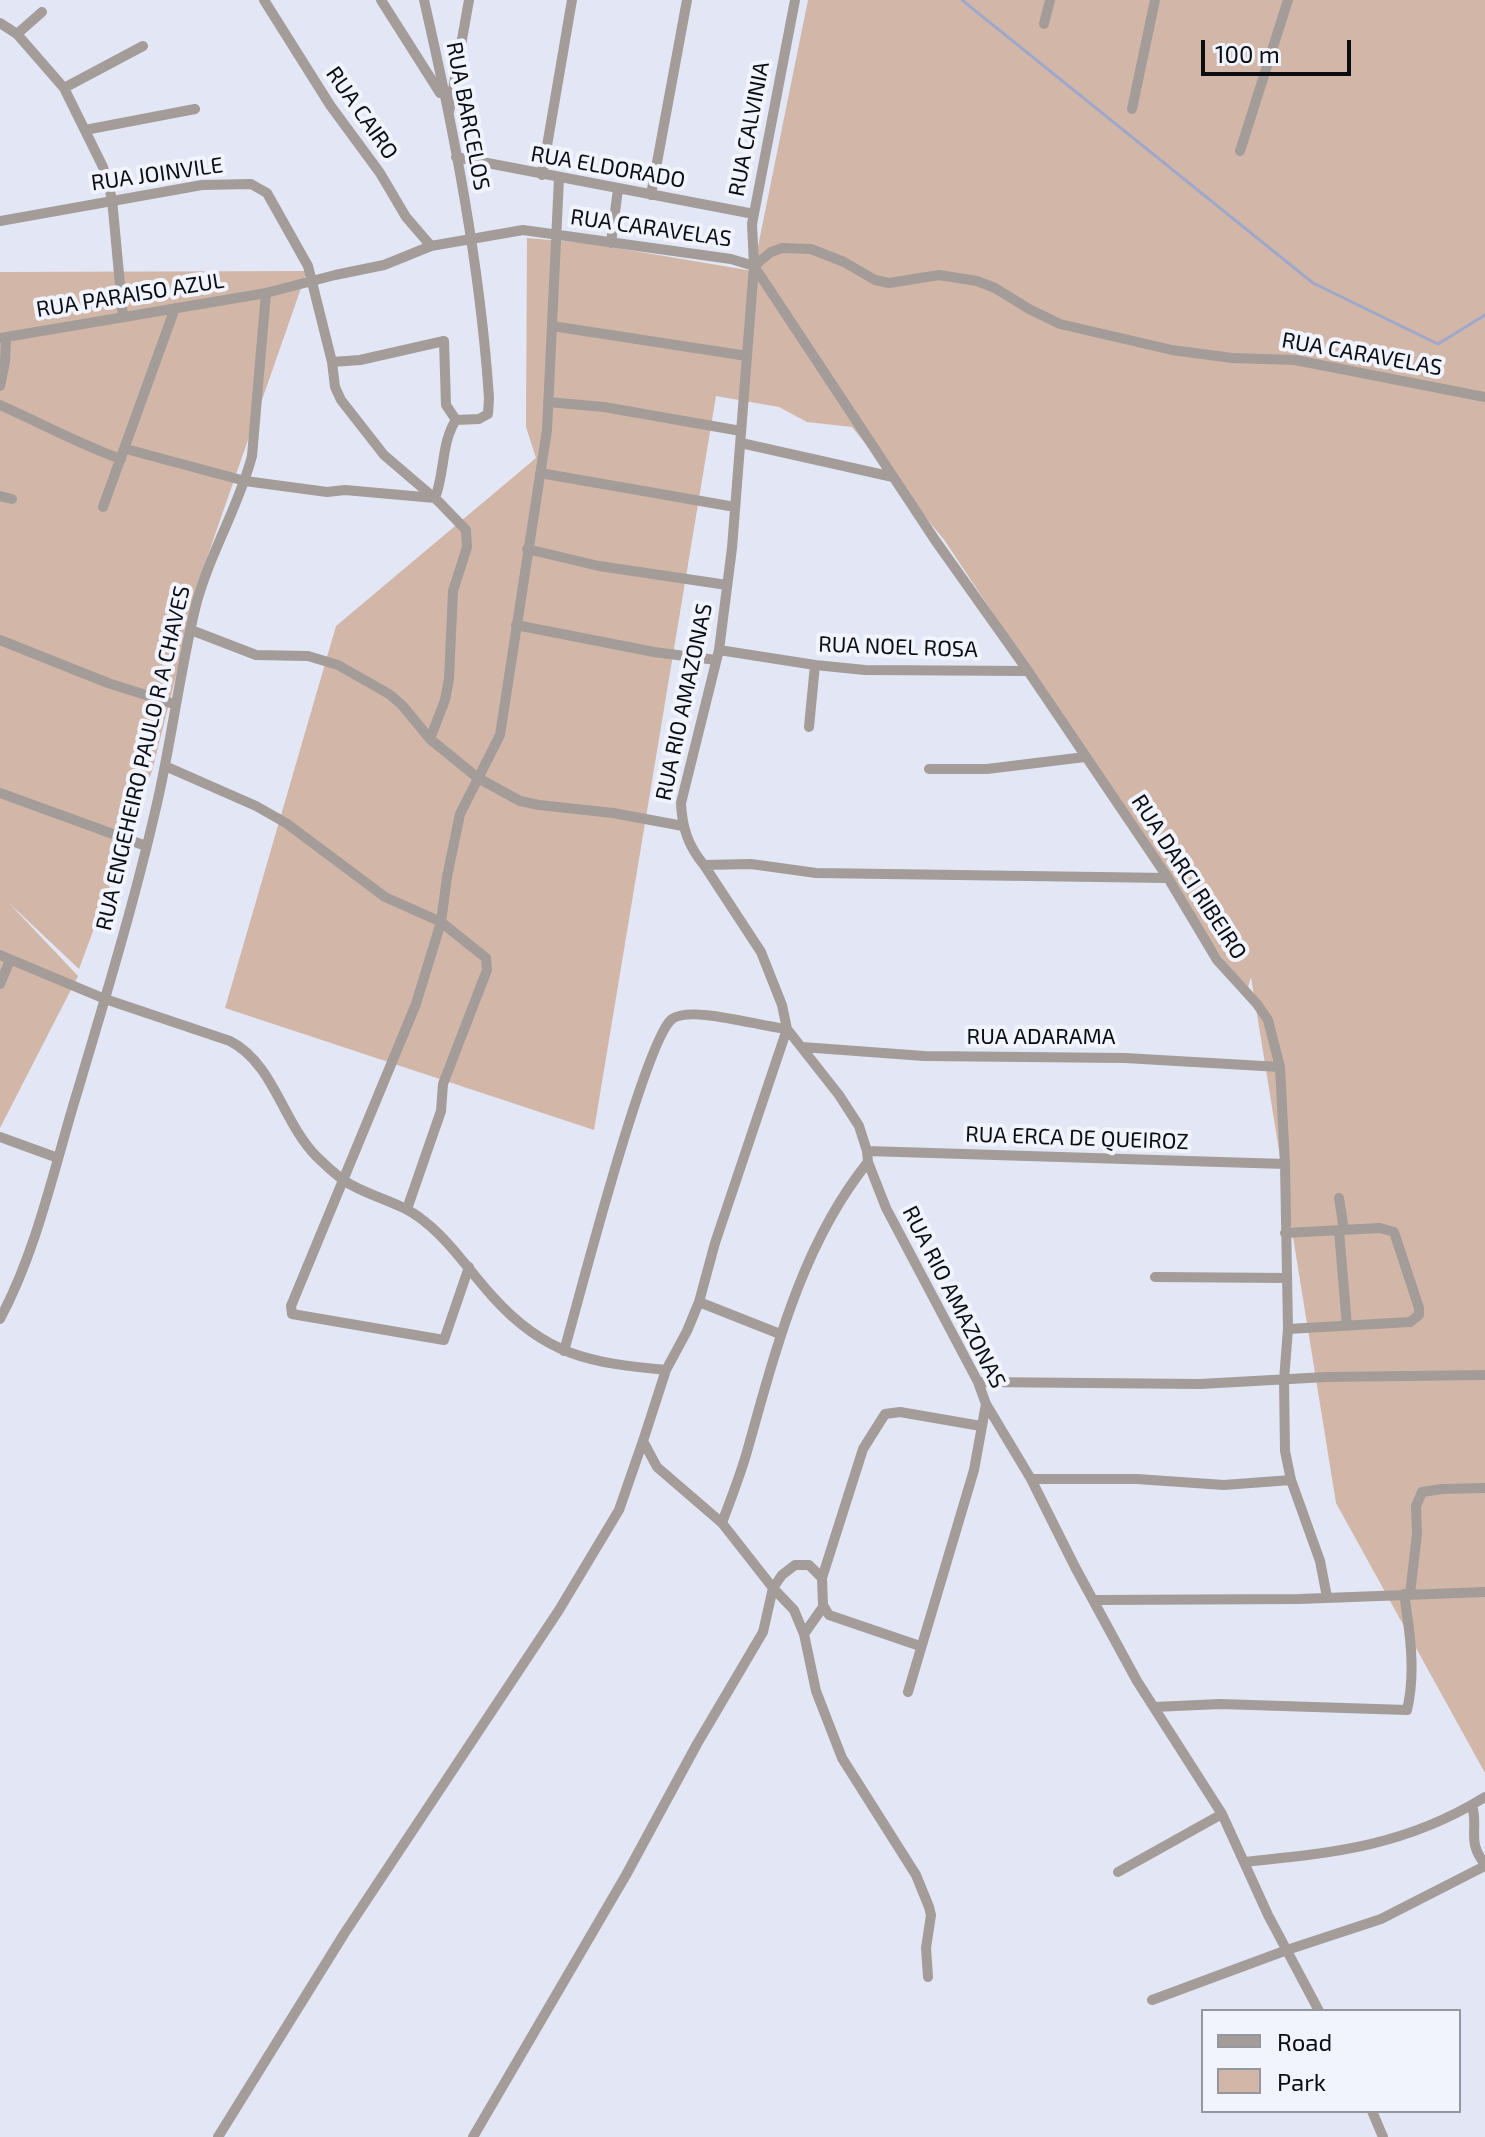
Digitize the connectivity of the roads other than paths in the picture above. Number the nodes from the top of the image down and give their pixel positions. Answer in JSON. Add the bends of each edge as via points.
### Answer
{"nodes":[{"id":1,"x":264,"y":0,"type":"edge"},
{"id":2,"x":381,"y":0,"type":"edge"},
{"id":3,"x":424,"y":0,"type":"edge"},
{"id":4,"x":469,"y":0,"type":"edge"},
{"id":5,"x":572,"y":0,"type":"edge"},
{"id":6,"x":687,"y":0,"type":"edge"},
{"id":7,"x":795,"y":0,"type":"edge"},
{"id":8,"x":1050,"y":0,"type":"edge"},
{"id":9,"x":1155,"y":0,"type":"edge"},
{"id":10,"x":1288,"y":0,"type":"edge"},
{"id":11,"x":42,"y":12,"type":"dead end"},
{"id":12,"x":0,"y":23,"type":"edge"},
{"id":13,"x":1044,"y":24,"type":"dead end"},
{"id":14,"x":17,"y":34,"type":"junction"},
{"id":15,"x":143,"y":46,"type":"dead end"},
{"id":16,"x":64,"y":88,"type":"junction"},
{"id":17,"x":446,"y":103,"type":"junction"},
{"id":18,"x":195,"y":109,"type":"dead end"},
{"id":19,"x":1132,"y":109,"type":"dead end"},
{"id":20,"x":449,"y":116,"type":"junction"},
{"id":21,"x":85,"y":130,"type":"junction"},
{"id":22,"x":1240,"y":151,"type":"dead end"},
{"id":23,"x":456,"y":157,"type":"junction"},
{"id":24,"x":542,"y":175,"type":"junction"},
{"id":25,"x":559,"y":178,"type":"junction"},
{"id":26,"x":618,"y":189,"type":"junction"},
{"id":27,"x":651,"y":195,"type":"junction"},
{"id":28,"x":112,"y":199,"type":"junction"},
{"id":29,"x":754,"y":214,"type":"junction"},
{"id":30,"x":0,"y":221,"type":"edge"},
{"id":31,"x":554,"y":234,"type":"junction"},
{"id":32,"x":470,"y":239,"type":"junction"},
{"id":33,"x":611,"y":243,"type":"junction"},
{"id":34,"x":431,"y":246,"type":"junction"},
{"id":35,"x":754,"y":266,"type":"junction"},
{"id":36,"x":312,"y":282,"type":"junction"},
{"id":37,"x":266,"y":293,"type":"junction"},
{"id":38,"x":175,"y":308,"type":"junction"},
{"id":39,"x":123,"y":317,"type":"junction"},
{"id":40,"x":552,"y":326,"type":"junction"},
{"id":41,"x":3,"y":337,"type":"edge"},
{"id":42,"x":747,"y":356,"type":"junction"},
{"id":43,"x":332,"y":362,"type":"junction"},
{"id":44,"x":0,"y":386,"type":"edge"},
{"id":45,"x":1485,"y":397,"type":"edge"},
{"id":46,"x":548,"y":402,"type":"junction"},
{"id":47,"x":0,"y":405,"type":"edge"},
{"id":48,"x":456,"y":420,"type":"junction"},
{"id":49,"x":741,"y":437,"type":"junction"},
{"id":50,"x":123,"y":454,"type":"junction"},
{"id":51,"x":540,"y":473,"type":"junction"},
{"id":52,"x":893,"y":477,"type":"junction"},
{"id":53,"x":245,"y":481,"type":"junction"},
{"id":54,"x":0,"y":496,"type":"edge"},
{"id":55,"x":435,"y":498,"type":"junction"},
{"id":56,"x":12,"y":499,"type":"dead end"},
{"id":57,"x":103,"y":507,"type":"dead end"},
{"id":58,"x":735,"y":507,"type":"junction"},
{"id":59,"x":527,"y":549,"type":"junction"},
{"id":60,"x":727,"y":585,"type":"junction"},
{"id":61,"x":516,"y":625,"type":"junction"},
{"id":62,"x":191,"y":630,"type":"junction"},
{"id":63,"x":0,"y":640,"type":"edge"},
{"id":64,"x":718,"y":655,"type":"junction"},
{"id":65,"x":815,"y":665,"type":"junction"},
{"id":66,"x":1028,"y":671,"type":"junction"},
{"id":67,"x":174,"y":704,"type":"junction"},
{"id":68,"x":809,"y":727,"type":"dead end"},
{"id":69,"x":430,"y":739,"type":"junction"},
{"id":70,"x":1085,"y":757,"type":"junction"},
{"id":71,"x":165,"y":766,"type":"junction"},
{"id":72,"x":929,"y":769,"type":"dead end"},
{"id":73,"x":478,"y":778,"type":"junction"},
{"id":74,"x":0,"y":793,"type":"edge"},
{"id":75,"x":683,"y":826,"type":"junction"},
{"id":76,"x":146,"y":846,"type":"junction"},
{"id":77,"x":704,"y":865,"type":"junction"},
{"id":78,"x":1168,"y":878,"type":"junction"},
{"id":79,"x":441,"y":922,"type":"junction"},
{"id":80,"x":5,"y":958,"type":"edge"},
{"id":81,"x":0,"y":984,"type":"edge"},
{"id":82,"x":105,"y":999,"type":"junction"},
{"id":83,"x":787,"y":1029,"type":"junction"},
{"id":84,"x":802,"y":1047,"type":"junction"},
{"id":85,"x":1280,"y":1067,"type":"junction"},
{"id":86,"x":0,"y":1137,"type":"edge"},
{"id":87,"x":868,"y":1156,"type":"junction"},
{"id":88,"x":58,"y":1158,"type":"junction"},
{"id":89,"x":1285,"y":1164,"type":"junction"},
{"id":90,"x":344,"y":1180,"type":"junction"},
{"id":91,"x":1339,"y":1198,"type":"dead end"},
{"id":92,"x":407,"y":1209,"type":"junction"},
{"id":93,"x":1341,"y":1230,"type":"junction"},
{"id":94,"x":1285,"y":1233,"type":"junction"},
{"id":95,"x":469,"y":1267,"type":"junction"},
{"id":96,"x":1155,"y":1277,"type":"dead end"},
{"id":97,"x":1287,"y":1278,"type":"junction"},
{"id":98,"x":699,"y":1302,"type":"junction"},
{"id":99,"x":0,"y":1319,"type":"edge"},
{"id":100,"x":1347,"y":1326,"type":"junction"},
{"id":101,"x":1288,"y":1329,"type":"junction"},
{"id":102,"x":780,"y":1334,"type":"junction"},
{"id":103,"x":564,"y":1351,"type":"junction"},
{"id":104,"x":666,"y":1370,"type":"junction"},
{"id":105,"x":1485,"y":1375,"type":"edge"},
{"id":106,"x":1284,"y":1380,"type":"junction"},
{"id":107,"x":978,"y":1382,"type":"junction"},
{"id":108,"x":986,"y":1404,"type":"junction"},
{"id":109,"x":981,"y":1426,"type":"junction"},
{"id":110,"x":643,"y":1441,"type":"junction"},
{"id":111,"x":1031,"y":1479,"type":"junction"},
{"id":112,"x":1291,"y":1480,"type":"junction"},
{"id":113,"x":1485,"y":1488,"type":"edge"},
{"id":114,"x":722,"y":1523,"type":"junction"},
{"id":115,"x":822,"y":1578,"type":"junction"},
{"id":116,"x":773,"y":1588,"type":"junction"},
{"id":117,"x":1485,"y":1592,"type":"edge"},
{"id":118,"x":1407,"y":1594,"type":"junction"},
{"id":119,"x":1327,"y":1597,"type":"junction"},
{"id":120,"x":1093,"y":1600,"type":"junction"},
{"id":121,"x":823,"y":1607,"type":"junction"},
{"id":122,"x":804,"y":1634,"type":"junction"},
{"id":123,"x":920,"y":1646,"type":"junction"},
{"id":124,"x":908,"y":1692,"type":"dead end"},
{"id":125,"x":1154,"y":1707,"type":"junction"},
{"id":126,"x":1485,"y":1797,"type":"edge"},
{"id":127,"x":1472,"y":1805,"type":"junction"},
{"id":128,"x":1222,"y":1814,"type":"junction"},
{"id":129,"x":1244,"y":1862,"type":"junction"},
{"id":130,"x":1485,"y":1865,"type":"edge"},
{"id":131,"x":1118,"y":1872,"type":"dead end"},
{"id":132,"x":1287,"y":1950,"type":"junction"},
{"id":133,"x":928,"y":1977,"type":"dead end"},
{"id":134,"x":1152,"y":2000,"type":"dead end"},
{"id":135,"x":1318,"y":2009,"type":"edge"},
{"id":136,"x":1373,"y":2113,"type":"edge"},
{"id":137,"x":218,"y":2137,"type":"edge"},
{"id":138,"x":473,"y":2137,"type":"edge"},
{"id":139,"x":1383,"y":2137,"type":"edge"}],
"edges":[{"from":1,"to":34,"type":"street","name":"RUA CAIRO","via":[[406,217]]},
{"from":2,"to":17,"type":"street"},
{"from":3,"to":17,"type":"street","name":"RUA BARCELOS"},
{"from":4,"to":20,"type":"street"},
{"from":5,"to":24,"type":"street"},
{"from":6,"to":27,"type":"street"},
{"from":7,"to":29,"type":"street","name":"RUA CALVINIA"},
{"from":8,"to":13,"type":"street"},
{"from":9,"to":19,"type":"street"},
{"from":10,"to":22,"type":"street"},
{"from":11,"to":14,"type":"street"},
{"from":12,"to":14,"type":"street"},
{"from":14,"to":16,"type":"street"},
{"from":15,"to":16,"type":"street"},
{"from":16,"to":21,"type":"street"},
{"from":17,"to":20,"type":"street","name":"RUA BARCELOS"},
{"from":18,"to":21,"type":"street"},
{"from":20,"to":23,"type":"street","name":"RUA BARCELOS"},
{"from":21,"to":28,"type":"street"},
{"from":23,"to":24,"type":"street","name":"RUA ELDORADO"},
{"from":23,"to":32,"type":"street","name":"RUA BARCELOS"},
{"from":24,"to":25,"type":"street","name":"RUA ELDORADO"},
{"from":25,"to":26,"type":"street","name":"RUA ELDORADO"},
{"from":25,"to":31,"type":"street"},
{"from":26,"to":27,"type":"street","name":"RUA ELDORADO"},
{"from":26,"to":33,"type":"street"},
{"from":27,"to":29,"type":"street","name":"RUA ELDORADO"},
{"from":28,"to":30,"type":"street","name":"RUA JOINVILE"},
{"from":28,"to":36,"type":"street","name":"RUA JOINVILE","via":[[202,185],[261,188],[308,266]]},
{"from":28,"to":39,"type":"street"},
{"from":29,"to":35,"type":"street","name":"RUA CALVINIA"},
{"from":31,"to":32,"type":"street","name":"RUA CARAVELAS","via":[[523,230]]},
{"from":31,"to":33,"type":"street","name":"RUA CARAVELAS"},
{"from":31,"to":40,"type":"street"},
{"from":32,"to":34,"type":"street","name":"RUA CARAVELAS"},
{"from":32,"to":48,"type":"street","name":"RUA BARCELOS","via":[[486,350],[488,414]]},
{"from":33,"to":35,"type":"street","name":"RUA CARAVELAS"},
{"from":34,"to":36,"type":"street","name":"RUA CARAVELAS","via":[[384,265]]},
{"from":35,"to":42,"type":"street","name":"RUA RIO AMAZONAS"},
{"from":35,"to":45,"type":"street","name":"RUA CARAVELAS","via":[[771,252],[802,247],[889,283],[939,275],[977,281],[1060,324],[1172,350],[1295,360]]},
{"from":35,"to":52,"type":"street","name":"RUA DARCI RIBEIRO"},
{"from":36,"to":37,"type":"street","name":"RUA CARAVELAS"},
{"from":36,"to":43,"type":"street"},
{"from":37,"to":38,"type":"street","name":"RUA PARAISO AZUL"},
{"from":37,"to":53,"type":"street","name":"RUA ENGEHEIRO PAULO R A CHAVES","via":[[258,407]]},
{"from":38,"to":39,"type":"street","name":"RUA PARAISO AZUL"},
{"from":38,"to":50,"type":"street"},
{"from":39,"to":41,"type":"street","name":"RUA PARAISO AZUL"},
{"from":40,"to":42,"type":"street"},
{"from":40,"to":46,"type":"street"},
{"from":41,"to":44,"type":"street"},
{"from":42,"to":49,"type":"street","name":"RUA RIO AMAZONAS"},
{"from":43,"to":48,"type":"street","via":[[444,341],[446,405]]},
{"from":43,"to":55,"type":"street","via":[[335,387],[347,410],[392,464]]},
{"from":46,"to":49,"type":"street","via":[[604,407]]},
{"from":46,"to":51,"type":"street"},
{"from":47,"to":50,"type":"street","via":[[59,435]]},
{"from":48,"to":55,"type":"street","via":[[447,432]]},
{"from":49,"to":52,"type":"street"},
{"from":49,"to":58,"type":"street","name":"RUA RIO AMAZONAS"},
{"from":50,"to":53,"type":"street"},
{"from":50,"to":57,"type":"street"},
{"from":51,"to":58,"type":"street"},
{"from":51,"to":59,"type":"street"},
{"from":52,"to":66,"type":"street","name":"RUA DARCI RIBEIRO"},
{"from":53,"to":55,"type":"street"},
{"from":53,"to":62,"type":"street","name":"RUA ENGEHEIRO PAULO R A CHAVES","via":[[206,572]]},
{"from":54,"to":56,"type":"street"},
{"from":55,"to":69,"type":"street","via":[[459,520],[468,538],[453,591],[449,679]]},
{"from":58,"to":60,"type":"street","name":"RUA RIO AMAZONAS"},
{"from":59,"to":60,"type":"street"},
{"from":59,"to":61,"type":"street"},
{"from":60,"to":64,"type":"street","name":"RUA RIO AMAZONAS"},
{"from":61,"to":64,"type":"street","name":"RUA NOEL ROSA","via":[[654,652]]},
{"from":61,"to":73,"type":"street","via":[[500,735]]},
{"from":62,"to":67,"type":"street","name":"RUA ENGEHEIRO PAULO R A CHAVES"},
{"from":62,"to":69,"type":"street","via":[[256,655],[308,656],[338,665],[395,699]]},
{"from":63,"to":67,"type":"street"},
{"from":64,"to":65,"type":"street","name":"RUA NOEL ROSA"},
{"from":64,"to":75,"type":"street","name":"RUA RIO AMAZONAS","via":[[681,803]]},
{"from":65,"to":66,"type":"street","name":"RUA NOEL ROSA"},
{"from":65,"to":68,"type":"street"},
{"from":66,"to":70,"type":"street","name":"RUA DARCI RIBEIRO"},
{"from":67,"to":71,"type":"street","name":"RUA ENGEHEIRO PAULO R A CHAVES"},
{"from":69,"to":73,"type":"street"},
{"from":70,"to":72,"type":"street","via":[[987,769]]},
{"from":70,"to":78,"type":"street","name":"RUA DARCI RIBEIRO"},
{"from":71,"to":76,"type":"street","name":"RUA ENGEHEIRO PAULO R A CHAVES"},
{"from":71,"to":79,"type":"street","via":[[256,806],[385,897]]},
{"from":73,"to":75,"type":"street","via":[[520,801]]},
{"from":73,"to":79,"type":"street","via":[[460,814]]},
{"from":74,"to":76,"type":"street"},
{"from":75,"to":77,"type":"street","name":"RUA RIO AMAZONAS"},
{"from":76,"to":82,"type":"street","name":"RUA ENGEHEIRO PAULO R A CHAVES"},
{"from":77,"to":78,"type":"street","via":[[751,864],[816,873]]},
{"from":77,"to":83,"type":"street","name":"RUA RIO AMAZONAS","via":[[761,952]]},
{"from":78,"to":85,"type":"street","name":"RUA DARCI RIBEIRO","via":[[1217,960],[1268,1020]]},
{"from":79,"to":90,"type":"street","via":[[416,1004]]},
{"from":79,"to":92,"type":"street","via":[[486,958],[487,970],[443,1084],[441,1111]]},
{"from":80,"to":81,"type":"street"},
{"from":80,"to":82,"type":"street"},
{"from":82,"to":88,"type":"street","name":"RUA ENGEHEIRO PAULO R A CHAVES"},
{"from":82,"to":90,"type":"street","via":[[244,1048],[299,1135]]},
{"from":83,"to":84,"type":"street","name":"RUA RIO AMAZONAS"},
{"from":83,"to":98,"type":"street"},
{"from":83,"to":103,"type":"street","via":[[686,1015],[672,1019],[661,1034],[643,1079]]},
{"from":84,"to":85,"type":"street","name":"RUA ADARAMA"},
{"from":84,"to":87,"type":"street","name":"RUA RIO AMAZONAS","via":[[850,1110]]},
{"from":85,"to":89,"type":"street","name":"RUA DARCI RIBEIRO"},
{"from":86,"to":88,"type":"street"},
{"from":87,"to":89,"type":"street","name":"RUA ERCA DE QUEIROZ"},
{"from":87,"to":102,"type":"street","via":[[824,1232]]},
{"from":87,"to":107,"type":"street","name":"RUA RIO AMAZONAS","via":[[886,1208]]},
{"from":88,"to":99,"type":"street","name":"RUA ENGEHEIRO PAULO R A CHAVES","via":[[21,1274]]},
{"from":89,"to":94,"type":"street","name":"RUA DARCI RIBEIRO"},
{"from":90,"to":92,"type":"street"},
{"from":90,"to":95,"type":"street","via":[[292,1314],[444,1340]]},
{"from":91,"to":93,"type":"street"},
{"from":92,"to":95,"type":"street"},
{"from":93,"to":94,"type":"street"},
{"from":93,"to":100,"type":"street"},
{"from":93,"to":100,"type":"street","via":[[1394,1232],[1419,1308],[1410,1322]]},
{"from":94,"to":97,"type":"street","name":"RUA DARCI RIBEIRO"},
{"from":95,"to":103,"type":"street","via":[[519,1324]]},
{"from":96,"to":97,"type":"street"},
{"from":97,"to":101,"type":"street","name":"RUA DARCI RIBEIRO"},
{"from":98,"to":102,"type":"street"},
{"from":98,"to":104,"type":"street"},
{"from":100,"to":101,"type":"street"},
{"from":101,"to":106,"type":"street","name":"RUA DARCI RIBEIRO"},
{"from":102,"to":114,"type":"street"},
{"from":103,"to":104,"type":"street","via":[[584,1359]]},
{"from":104,"to":110,"type":"street"},
{"from":105,"to":106,"type":"street"},
{"from":106,"to":107,"type":"street"},
{"from":106,"to":112,"type":"street","name":"RUA DARCI RIBEIRO"},
{"from":107,"to":108,"type":"street","name":"RUA RIO AMAZONAS"},
{"from":108,"to":109,"type":"street"},
{"from":108,"to":111,"type":"street","name":"RUA RIO AMAZONAS"},
{"from":109,"to":115,"type":"street","via":[[885,1414],[863,1449]]},
{"from":109,"to":123,"type":"street","via":[[974,1470]]},
{"from":110,"to":114,"type":"street","via":[[666,1478]]},
{"from":110,"to":137,"type":"street","via":[[619,1510],[559,1610],[344,1934]]},
{"from":111,"to":112,"type":"street","via":[[1224,1485]]},
{"from":111,"to":120,"type":"street","name":"RUA RIO AMAZONAS"},
{"from":112,"to":119,"type":"street","name":"RUA DARCI RIBEIRO"},
{"from":113,"to":118,"type":"street","via":[[1422,1492]]},
{"from":114,"to":116,"type":"street"},
{"from":115,"to":116,"type":"street","via":[[809,1565],[795,1565]]},
{"from":115,"to":121,"type":"street"},
{"from":116,"to":122,"type":"street","via":[[794,1610]]},
{"from":116,"to":138,"type":"street","via":[[763,1632]]},
{"from":117,"to":118,"type":"street"},
{"from":118,"to":119,"type":"street"},
{"from":118,"to":125,"type":"street","via":[[1407,1710]]},
{"from":119,"to":120,"type":"street"},
{"from":120,"to":125,"type":"street","name":"RUA RIO AMAZONAS"},
{"from":121,"to":122,"type":"street"},
{"from":121,"to":123,"type":"street","via":[[829,1615]]},
{"from":122,"to":133,"type":"street","via":[[816,1691],[842,1758],[916,1875],[929,1907]]},
{"from":123,"to":124,"type":"street"},
{"from":125,"to":128,"type":"street","name":"RUA RIO AMAZONAS"},
{"from":126,"to":127,"type":"street"},
{"from":127,"to":129,"type":"street","via":[[1439,1823],[1372,1845]]},
{"from":127,"to":130,"type":"street","via":[[1475,1848]]},
{"from":128,"to":129,"type":"street","name":"RUA RIO AMAZONAS"},
{"from":128,"to":131,"type":"street"},
{"from":129,"to":132,"type":"street","name":"RUA RIO AMAZONAS"},
{"from":130,"to":132,"type":"street","via":[[1391,1915]]},
{"from":132,"to":134,"type":"street"},
{"from":132,"to":135,"type":"street","name":"RUA RIO AMAZONAS"},
{"from":136,"to":139,"type":"street"}]}
